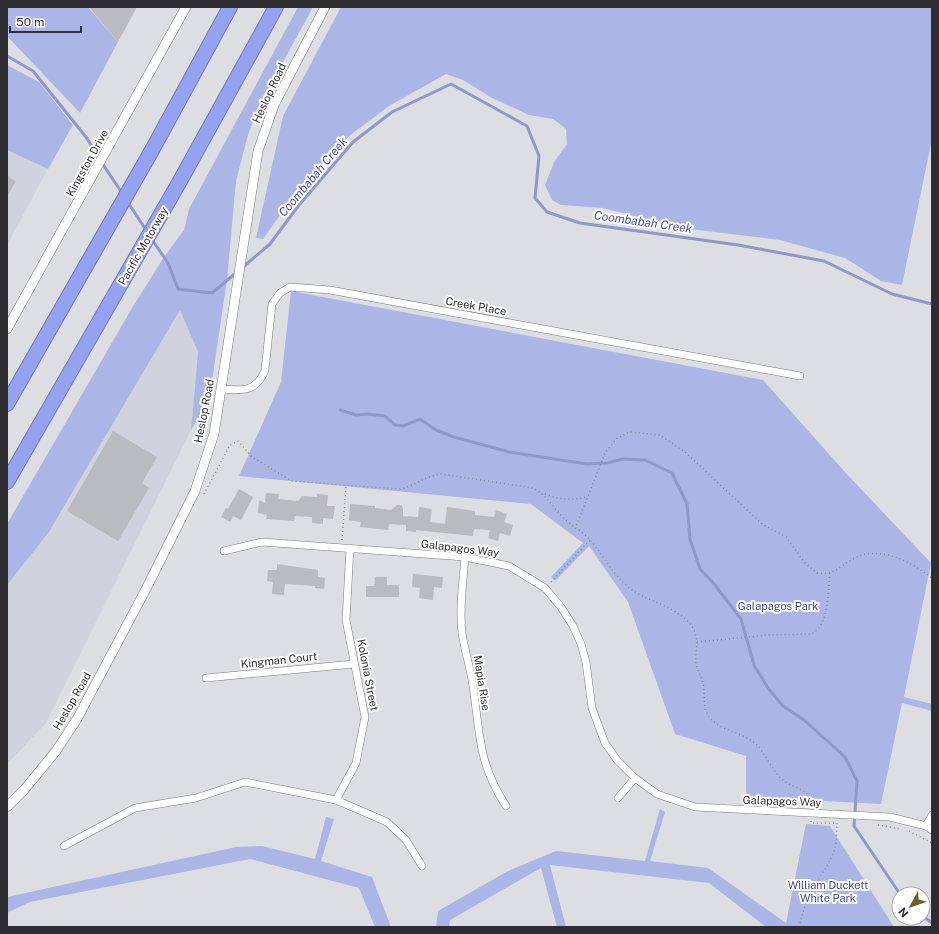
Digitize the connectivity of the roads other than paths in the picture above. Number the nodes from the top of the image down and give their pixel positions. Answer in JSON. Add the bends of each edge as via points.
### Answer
{"nodes":[{"id":1,"x":186,"y":7,"type":"edge"},
{"id":2,"x":230,"y":7,"type":"edge"},
{"id":3,"x":276,"y":7,"type":"edge"},
{"id":4,"x":325,"y":7,"type":"edge"},
{"id":5,"x":7,"y":329,"type":"edge"},
{"id":6,"x":800,"y":376,"type":"dead end"},
{"id":7,"x":221,"y":389,"type":"junction"},
{"id":8,"x":7,"y":404,"type":"edge"},
{"id":9,"x":7,"y":482,"type":"edge"},
{"id":10,"x":350,"y":548,"type":"junction"},
{"id":11,"x":224,"y":552,"type":"dead end"},
{"id":12,"x":465,"y":557,"type":"junction"},
{"id":13,"x":354,"y":664,"type":"junction"},
{"id":14,"x":206,"y":678,"type":"dead end"},
{"id":15,"x":635,"y":778,"type":"junction"},
{"id":16,"x":618,"y":798,"type":"dead end"},
{"id":17,"x":336,"y":800,"type":"junction"},
{"id":18,"x":506,"y":806,"type":"dead end"},
{"id":19,"x":7,"y":807,"type":"edge"},
{"id":20,"x":932,"y":815,"type":"edge"},
{"id":21,"x":929,"y":828,"type":"edge"},
{"id":22,"x":64,"y":846,"type":"dead end"},
{"id":23,"x":422,"y":866,"type":"dead end"}],
"edges":[{"from":1,"to":5,"type":"street","name":"Kingston Drive"},
{"from":2,"to":8,"type":"highway","via":[[151,152]]},
{"from":3,"to":9,"type":"highway","name":"Pacific Motorway","via":[[180,181]]},
{"from":4,"to":7,"type":"street","name":"Heslop Road","via":[[267,120],[258,151]]},
{"from":6,"to":7,"type":"street","name":"Creek Place","via":[[330,290],[290,287],[280,293],[272,304],[262,378],[249,389]]},
{"from":7,"to":19,"type":"street","name":"Heslop Road","via":[[214,434],[194,491],[146,589],[78,719],[56,751]]},
{"from":10,"to":11,"type":"street","name":"Galapagos Way","via":[[262,542]]},
{"from":10,"to":12,"type":"street","name":"Galapagos Way"},
{"from":10,"to":13,"type":"street","name":"Kolonia Street","via":[[346,620]]},
{"from":12,"to":15,"type":"street","name":"Galapagos Way","via":[[509,566],[544,588],[562,607],[581,644],[592,708],[605,743]]},
{"from":12,"to":18,"type":"street","name":"Mapia Rise","via":[[462,635],[473,686],[478,736],[486,768]]},
{"from":13,"to":14,"type":"street","name":"Kingman Court"},
{"from":13,"to":17,"type":"street","name":"Kolonia Street","via":[[365,717],[356,763]]},
{"from":15,"to":16,"type":"street"},
{"from":15,"to":21,"type":"street","name":"Galapagos Way","via":[[658,794],[694,806],[890,817]]},
{"from":17,"to":22,"type":"street","via":[[245,782],[196,798],[135,808]]},
{"from":17,"to":23,"type":"street","via":[[387,822],[406,840]]},
{"from":20,"to":21,"type":"street"}]}
